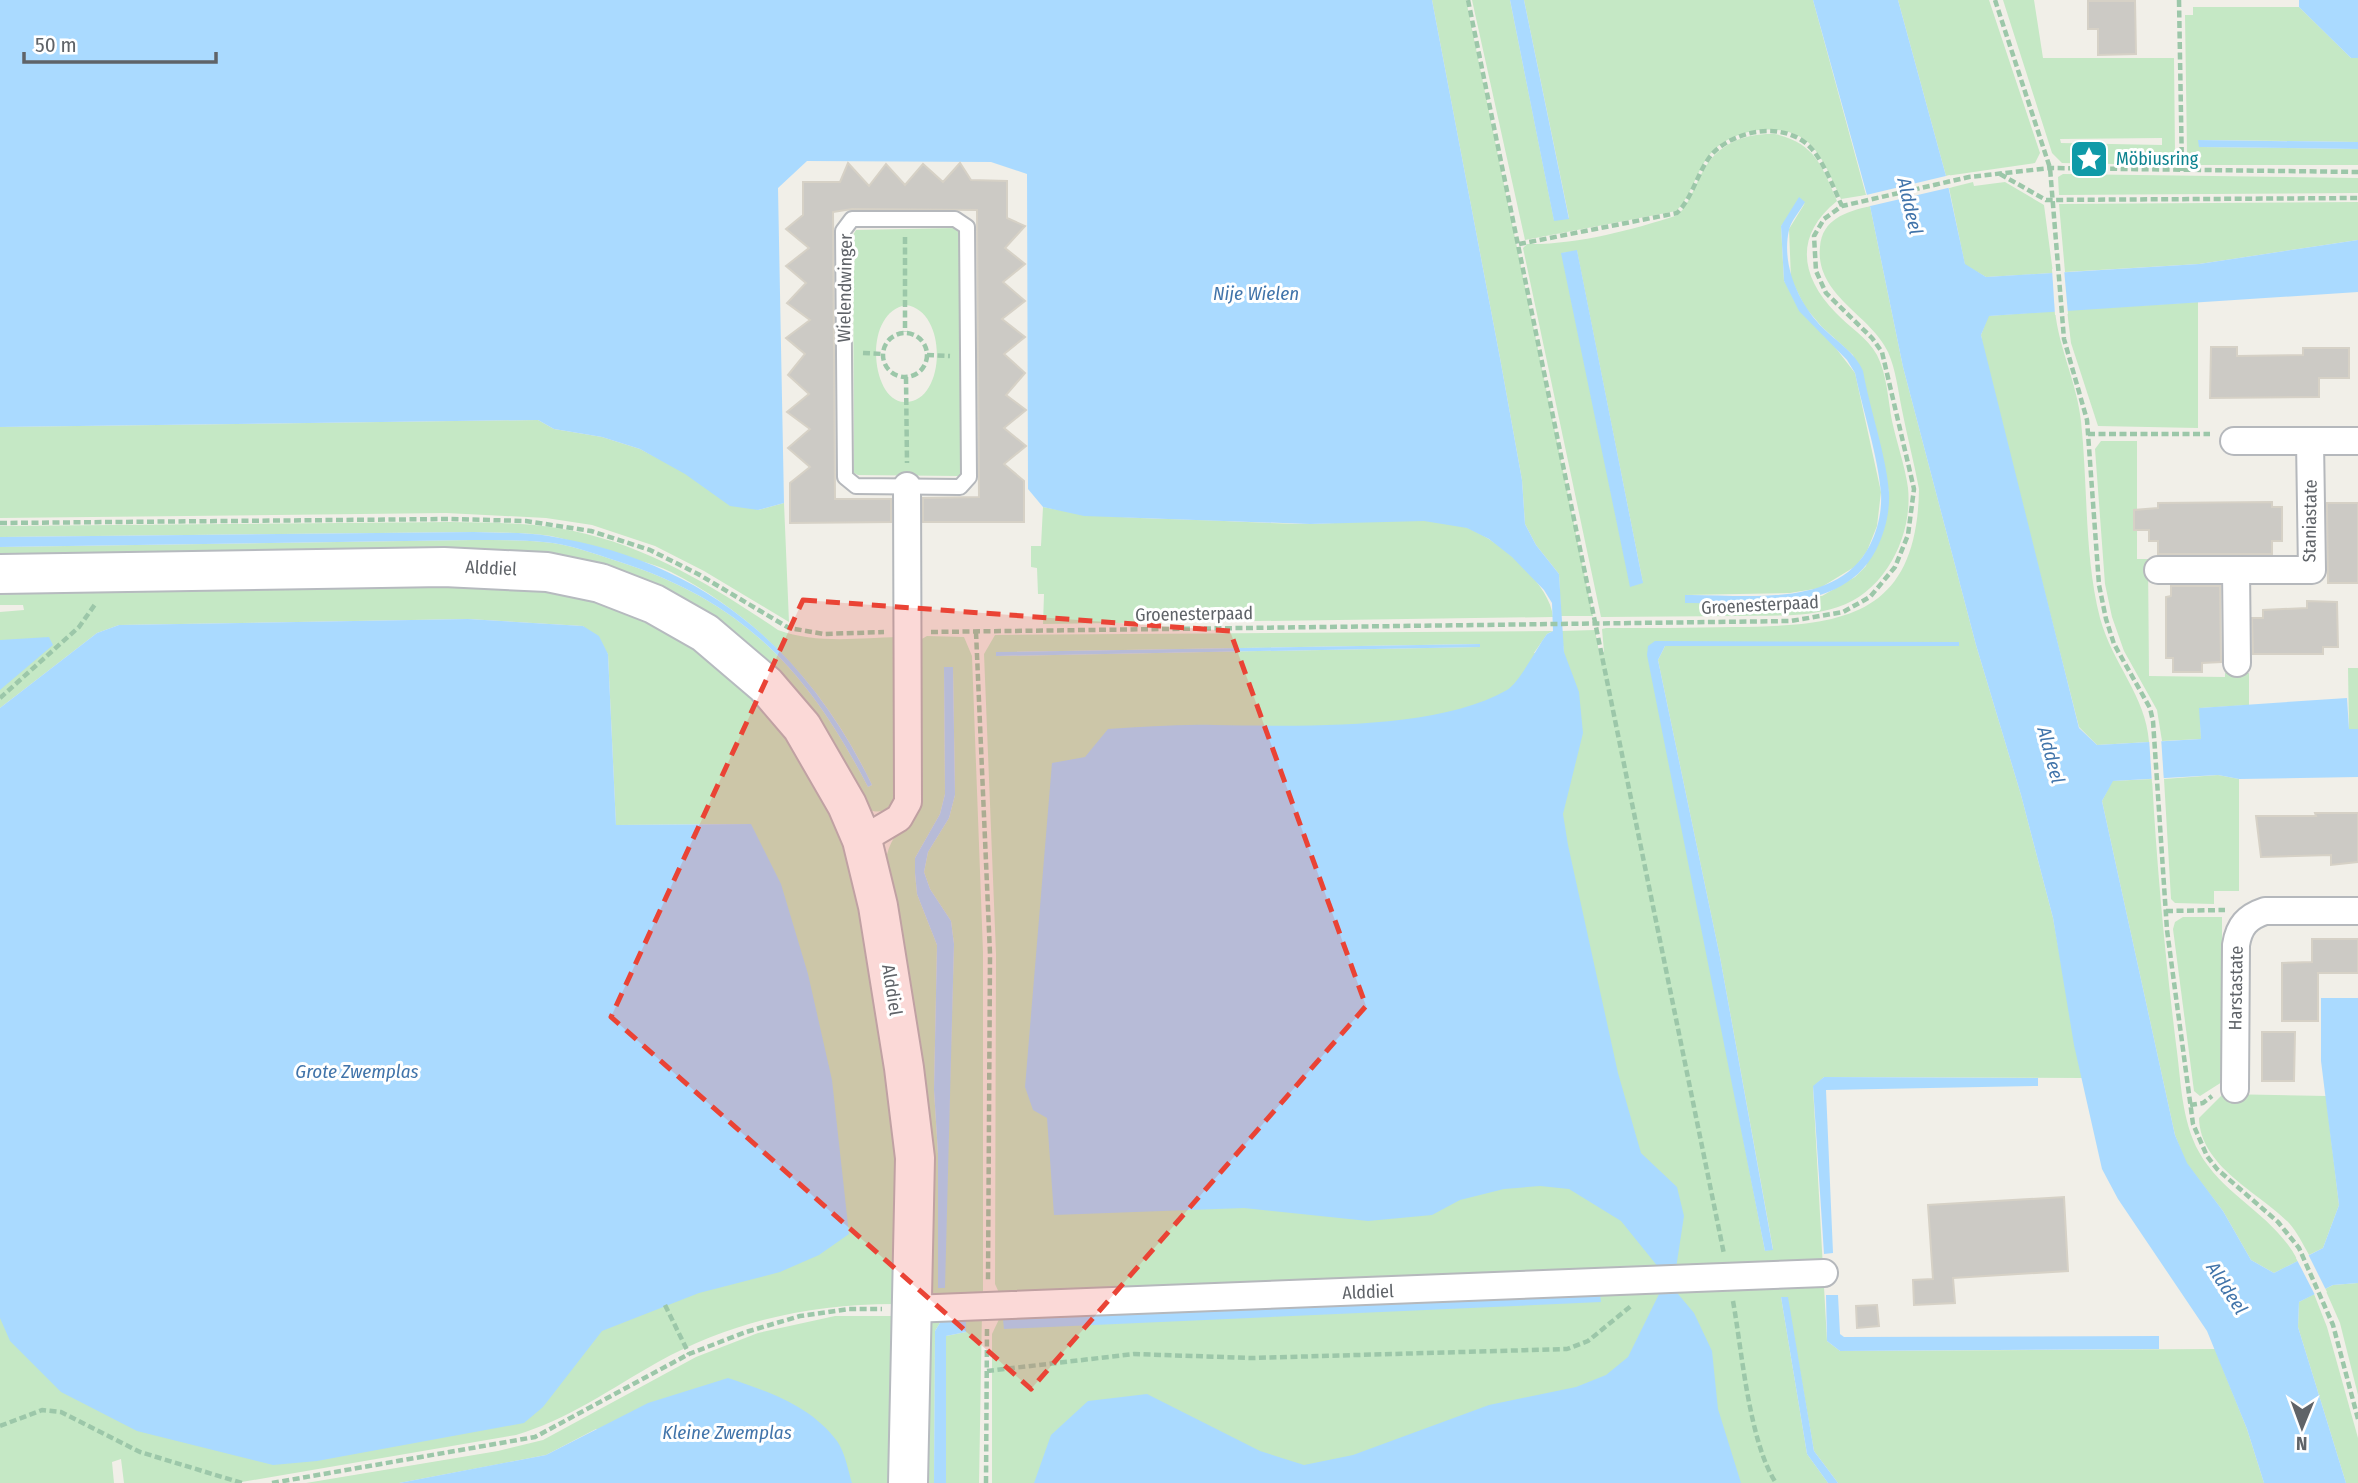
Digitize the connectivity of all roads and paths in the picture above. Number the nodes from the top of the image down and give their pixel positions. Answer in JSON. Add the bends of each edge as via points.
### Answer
{"nodes":[{"id":1,"x":1468,"y":0,"type":"edge"},
{"id":2,"x":1995,"y":0,"type":"edge"},
{"id":3,"x":2179,"y":0,"type":"edge"},
{"id":4,"x":2050,"y":168,"type":"junction"},
{"id":5,"x":2182,"y":171,"type":"junction"},
{"id":6,"x":2358,"y":172,"type":"edge"},
{"id":7,"x":2000,"y":173,"type":"junction"},
{"id":8,"x":2358,"y":198,"type":"edge"},
{"id":9,"x":2053,"y":200,"type":"junction"},
{"id":10,"x":1842,"y":206,"type":"junction"},
{"id":11,"x":904,"y":219,"type":"junction"},
{"id":12,"x":1519,"y":244,"type":"junction"},
{"id":13,"x":905,"y":332,"type":"junction"},
{"id":14,"x":906,"y":377,"type":"junction"},
{"id":15,"x":2088,"y":434,"type":"junction"},
{"id":16,"x":2234,"y":441,"type":"joint"},
{"id":17,"x":2310,"y":441,"type":"junction"},
{"id":18,"x":2358,"y":441,"type":"edge"},
{"id":19,"x":907,"y":486,"type":"junction"},
{"id":20,"x":2158,"y":570,"type":"dead end"},
{"id":21,"x":2236,"y":570,"type":"junction"},
{"id":22,"x":118,"y":572,"type":"junction"},
{"id":23,"x":0,"y":574,"type":"edge"},
{"id":24,"x":1598,"y":623,"type":"junction"},
{"id":25,"x":2236,"y":663,"type":"dead end"},
{"id":26,"x":0,"y":698,"type":"edge"},
{"id":27,"x":862,"y":840,"type":"junction"},
{"id":28,"x":2166,"y":911,"type":"junction"},
{"id":29,"x":2358,"y":911,"type":"edge"},
{"id":30,"x":2244,"y":923,"type":"junction"},
{"id":31,"x":2235,"y":1089,"type":"dead end"},
{"id":32,"x":1824,"y":1273,"type":"dead end"},
{"id":33,"x":1729,"y":1279,"type":"junction"},
{"id":34,"x":1662,"y":1280,"type":"junction"},
{"id":35,"x":665,"y":1305,"type":"dead end"},
{"id":36,"x":988,"y":1308,"type":"junction"},
{"id":37,"x":911,"y":1309,"type":"junction"},
{"id":38,"x":689,"y":1354,"type":"junction"},
{"id":39,"x":987,"y":1371,"type":"junction"},
{"id":40,"x":2358,"y":1419,"type":"edge"},
{"id":41,"x":0,"y":1426,"type":"edge"},
{"id":42,"x":242,"y":1483,"type":"edge"},
{"id":43,"x":272,"y":1483,"type":"edge"},
{"id":44,"x":908,"y":1483,"type":"edge"},
{"id":45,"x":986,"y":1483,"type":"edge"},
{"id":46,"x":1776,"y":1483,"type":"edge"}],
"edges":[{"from":1,"to":12,"type":"path"},
{"from":2,"to":4,"type":"path"},
{"from":3,"to":5,"type":"path"},
{"from":4,"to":5,"type":"path"},
{"from":4,"to":7,"type":"path"},
{"from":4,"to":9,"type":"path"},
{"from":5,"to":6,"type":"path"},
{"from":7,"to":9,"type":"path","via":[[2039,197]]},
{"from":7,"to":10,"type":"path"},
{"from":8,"to":9,"type":"path"},
{"from":9,"to":15,"type":"path","via":[[2064,339],[2084,402]]},
{"from":10,"to":12,"type":"path","via":[[1810,146],[1775,132],[1751,133],[1715,152],[1677,213]]},
{"from":10,"to":24,"type":"path","name":"Groenesterpaad","via":[[1824,219],[1814,236],[1816,271],[1826,293],[1872,338],[1886,364],[1914,489],[1912,520],[1895,567],[1870,597],[1826,617]]},
{"from":11,"to":13,"type":"path"},
{"from":11,"to":19,"type":"lane","name":"Wielendwinger","via":[[852,219],[843,231],[845,477],[856,486]]},
{"from":11,"to":19,"type":"lane","name":"Wielendwinger","via":[[956,219],[967,228],[969,477],[960,487]]},
{"from":12,"to":24,"type":"path"},
{"from":13,"to":14,"type":"path","via":[[919,338],[927,355],[920,371]]},
{"from":13,"to":14,"type":"path","via":[[892,337],[882,355],[892,373]]},
{"from":14,"to":19,"type":"path"},
{"from":15,"to":16,"type":"path","via":[[2219,434]]},
{"from":15,"to":28,"type":"path","via":[[2099,585],[2106,620],[2114,644],[2150,708],[2155,730]]},
{"from":16,"to":17,"type":"street"},
{"from":17,"to":18,"type":"street"},
{"from":17,"to":21,"type":"street","name":"Staniastate","via":[[2312,570]]},
{"from":19,"to":27,"type":"street","via":[[908,802],[899,818]]},
{"from":20,"to":21,"type":"street","name":"Staniastate"},
{"from":21,"to":25,"type":"street"},
{"from":22,"to":23,"type":"street","name":"Alddiel"},
{"from":22,"to":26,"type":"path","via":[[79,627]]},
{"from":22,"to":27,"type":"street","name":"Alddiel","via":[[494,567],[600,583],[654,604],[705,633],[766,685],[802,727],[830,772]]},
{"from":24,"to":33,"type":"path"},
{"from":24,"to":36,"type":"path","name":"Groenesterpaad","via":[[976,632],[990,954]]},
{"from":27,"to":37,"type":"street","name":"Alddiel","via":[[880,918],[915,1158]]},
{"from":28,"to":30,"type":"path","via":[[2232,911]]},
{"from":28,"to":40,"type":"path","via":[[2190,1105],[2199,1140],[2222,1175],[2278,1222],[2299,1248],[2324,1302]]},
{"from":29,"to":30,"type":"street","name":"Harstastate","via":[[2265,911]]},
{"from":30,"to":31,"type":"street","name":"Harstastate","via":[[2236,945]]},
{"from":32,"to":33,"type":"street","name":"Alddiel"},
{"from":33,"to":34,"type":"street","name":"Alddiel"},
{"from":33,"to":46,"type":"path","via":[[1753,1415],[1768,1471]]},
{"from":34,"to":36,"type":"street","name":"Alddiel"},
{"from":34,"to":39,"type":"path","via":[[1610,1326],[1567,1349],[1252,1358],[1134,1354]]},
{"from":35,"to":38,"type":"path"},
{"from":36,"to":37,"type":"street","name":"Alddiel"},
{"from":36,"to":39,"type":"path"},
{"from":37,"to":38,"type":"path","via":[[849,1309],[800,1316]]},
{"from":37,"to":44,"type":"street","name":"Alddiel"},
{"from":38,"to":43,"type":"path","via":[[535,1437]]},
{"from":39,"to":45,"type":"path"},
{"from":41,"to":42,"type":"path","via":[[42,1410],[61,1412],[141,1452]]}]}
